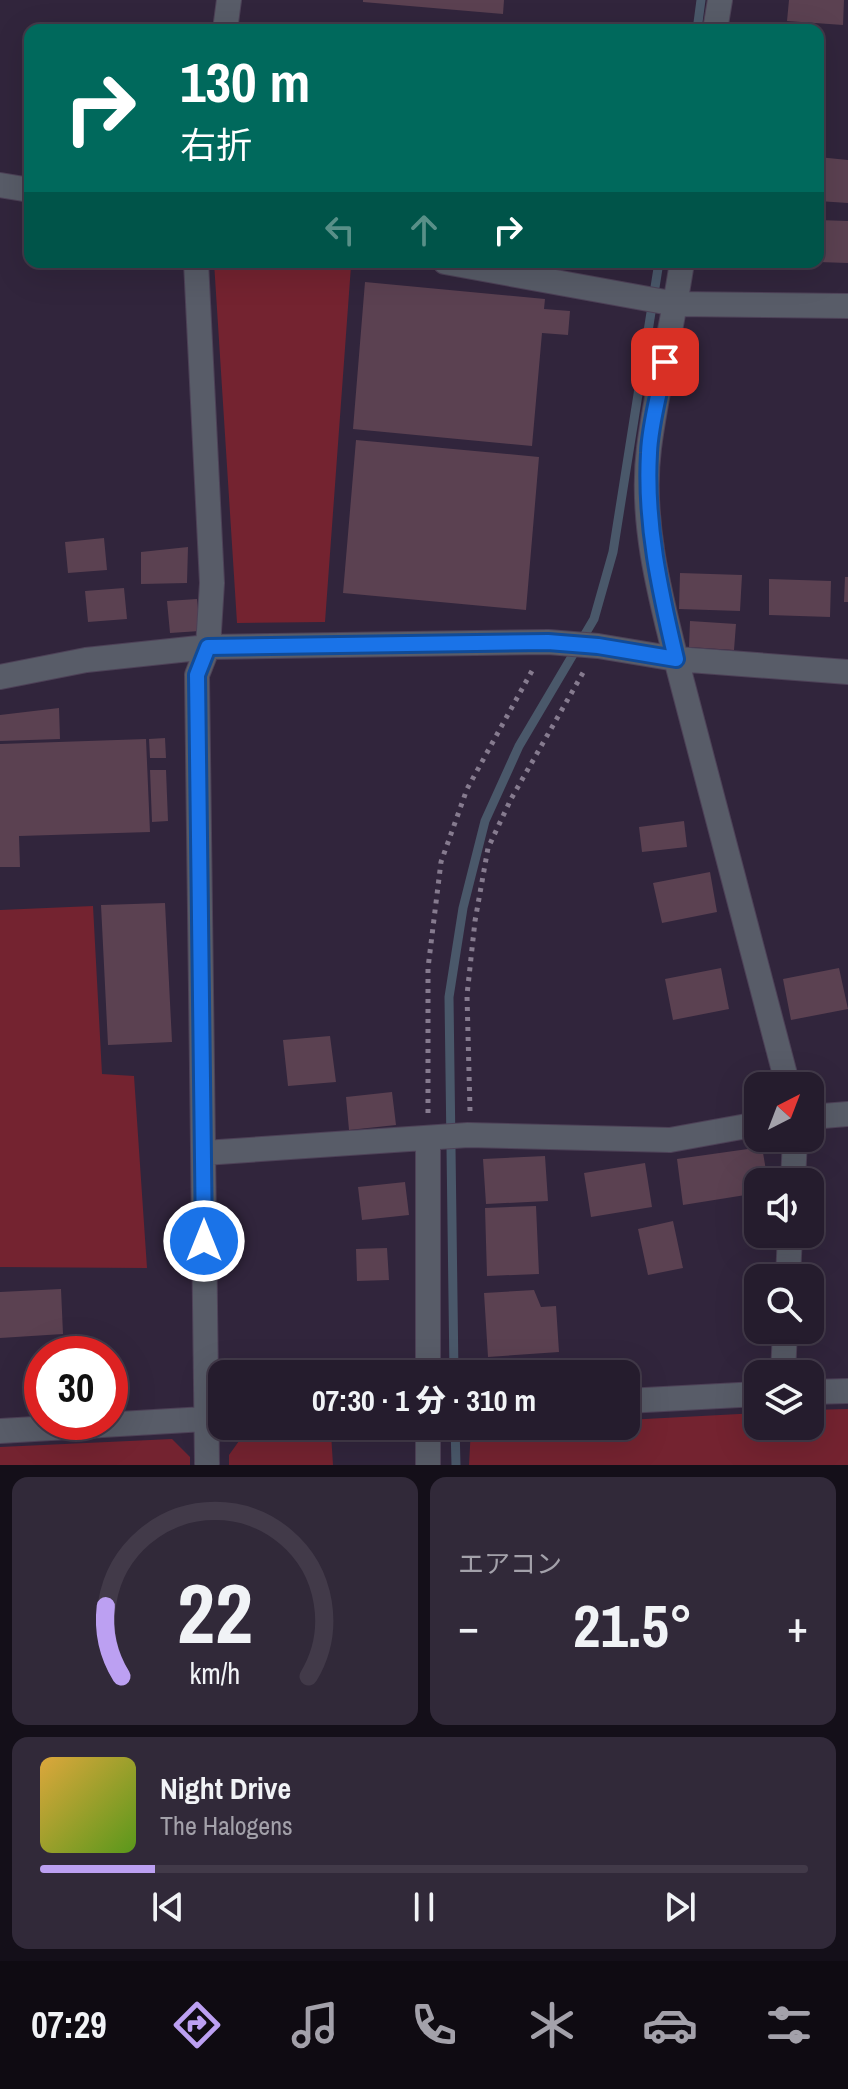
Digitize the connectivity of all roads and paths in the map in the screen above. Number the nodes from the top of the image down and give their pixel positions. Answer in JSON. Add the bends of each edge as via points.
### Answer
{"nodes":[{"id":1,"x":229,"y":0,"type":"edge"},
{"id":2,"x":720,"y":0,"type":"edge"},
{"id":3,"x":226,"y":24,"type":"edge"},
{"id":4,"x":716,"y":24,"type":"edge"},
{"id":5,"x":0,"y":185,"type":"edge"},
{"id":6,"x":24,"y":189,"type":"edge"},
{"id":7,"x":196,"y":268,"type":"edge"},
{"id":8,"x":478,"y":268,"type":"edge"},
{"id":9,"x":681,"y":268,"type":"edge"},
{"id":10,"x":674,"y":304,"type":"junction"},
{"id":11,"x":848,"y":306,"type":"edge"},
{"id":12,"x":553,"y":643,"type":"junction"},
{"id":13,"x":597,"y":646,"type":"junction"},
{"id":14,"x":208,"y":647,"type":"junction"},
{"id":15,"x":676,"y":659,"type":"junction"},
{"id":16,"x":848,"y":672,"type":"edge"},
{"id":17,"x":0,"y":677,"type":"edge"},
{"id":18,"x":784,"y":1072,"type":"edge"},
{"id":19,"x":848,"y":1114,"type":"edge"},
{"id":20,"x":824,"y":1116,"type":"edge"},
{"id":21,"x":744,"y":1127,"type":"edge"},
{"id":22,"x":469,"y":1135,"type":"junction"},
{"id":23,"x":430,"y":1138,"type":"junction"},
{"id":24,"x":204,"y":1153,"type":"junction"},
{"id":25,"x":211,"y":1360,"type":"edge"},
{"id":26,"x":428,"y":1360,"type":"edge"},
{"id":27,"x":848,"y":1391,"type":"edge"},
{"id":28,"x":824,"y":1392,"type":"edge"},
{"id":29,"x":744,"y":1395,"type":"edge"},
{"id":30,"x":640,"y":1400,"type":"edge"},
{"id":31,"x":208,"y":1418,"type":"edge"},
{"id":32,"x":0,"y":1431,"type":"edge"},
{"id":33,"x":210,"y":1440,"type":"edge"},
{"id":34,"x":428,"y":1440,"type":"edge"},
{"id":35,"x":207,"y":1463,"type":"dead end"},
{"id":36,"x":428,"y":1465,"type":"edge"}],
"edges":[{"from":1,"to":3,"type":"street"},
{"from":2,"to":4,"type":"street"},
{"from":5,"to":6,"type":"street"},
{"from":7,"to":14,"type":"street","via":[[212,583]]},
{"from":8,"to":10,"type":"street"},
{"from":9,"to":10,"type":"street"},
{"from":10,"to":11,"type":"street"},
{"from":10,"to":15,"type":"street","via":[[649,450],[648,504]]},
{"from":12,"to":13,"type":"street"},
{"from":12,"to":14,"type":"street"},
{"from":12,"to":23,"type":"path","via":[[467,789],[441,862],[428,968]]},
{"from":13,"to":15,"type":"street"},
{"from":13,"to":22,"type":"path","via":[[488,848],[467,995]]},
{"from":14,"to":17,"type":"street","via":[[86,660]]},
{"from":14,"to":24,"type":"street","via":[[197,675]]},
{"from":15,"to":16,"type":"street"},
{"from":15,"to":18,"type":"street"},
{"from":19,"to":20,"type":"street"},
{"from":21,"to":22,"type":"street","via":[[670,1140]]},
{"from":22,"to":23,"type":"street"},
{"from":23,"to":24,"type":"street"},
{"from":23,"to":26,"type":"street"},
{"from":24,"to":25,"type":"street"},
{"from":27,"to":28,"type":"street"},
{"from":29,"to":30,"type":"street"},
{"from":31,"to":32,"type":"street"},
{"from":33,"to":35,"type":"street"},
{"from":34,"to":36,"type":"street"}]}
